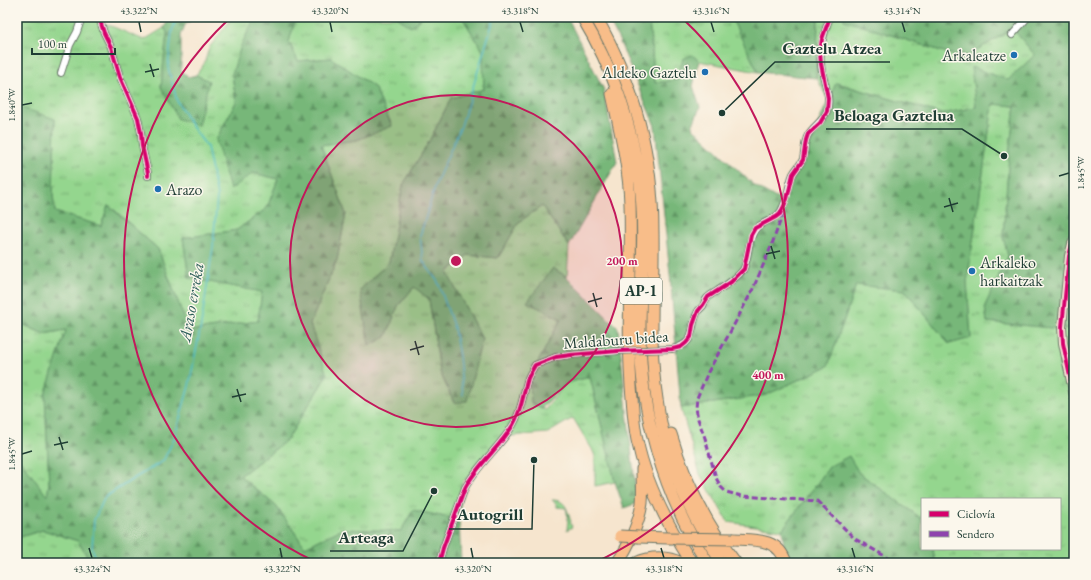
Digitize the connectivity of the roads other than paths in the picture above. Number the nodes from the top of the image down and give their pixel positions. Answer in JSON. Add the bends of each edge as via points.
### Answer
{"nodes":[{"id":1,"x":82,"y":17,"type":"edge"},
{"id":2,"x":99,"y":17,"type":"edge"},
{"id":3,"x":582,"y":17,"type":"edge"},
{"id":4,"x":596,"y":17,"type":"edge"},
{"id":5,"x":830,"y":17,"type":"edge"},
{"id":6,"x":1028,"y":17,"type":"edge"},
{"id":7,"x":1012,"y":35,"type":"dead end"},
{"id":8,"x":605,"y":60,"type":"junction"},
{"id":9,"x":61,"y":73,"type":"dead end"},
{"id":10,"x":148,"y":176,"type":"dead end"},
{"id":11,"x":1074,"y":240,"type":"edge"},
{"id":12,"x":653,"y":357,"type":"junction"},
{"id":13,"x":1074,"y":396,"type":"edge"},
{"id":14,"x":643,"y":462,"type":"junction"},
{"id":15,"x":617,"y":535,"type":"dead end"},
{"id":16,"x":769,"y":543,"type":"junction"},
{"id":17,"x":439,"y":563,"type":"edge"},
{"id":18,"x":617,"y":563,"type":"edge"},
{"id":19,"x":636,"y":563,"type":"edge"},
{"id":20,"x":681,"y":563,"type":"edge"},
{"id":21,"x":692,"y":563,"type":"edge"},
{"id":22,"x":708,"y":563,"type":"edge"},
{"id":23,"x":722,"y":563,"type":"edge"},
{"id":24,"x":736,"y":563,"type":"edge"},
{"id":25,"x":778,"y":563,"type":"edge"},
{"id":26,"x":786,"y":563,"type":"edge"}],
"edges":[{"from":1,"to":9,"type":"street"},
{"from":2,"to":10,"type":"street","via":[[120,77],[138,118]]},
{"from":3,"to":8,"type":"highway","number":"AP-1"},
{"from":4,"to":12,"type":"highway","number":"AP-1","via":[[630,87],[647,156],[653,224]]},
{"from":5,"to":17,"type":"street","name":"Maldaburu bidea","bridge":true,"via":[[820,52],[828,98],[827,111],[820,123],[808,134],[803,160],[793,174],[787,199],[780,214],[756,228],[751,235],[744,269],[731,282],[708,297],[698,312],[691,337],[681,347],[571,355],[556,357],[535,365],[515,421],[470,479]]},
{"from":6,"to":7,"type":"street"},
{"from":8,"to":14,"type":"highway","via":[[626,157],[630,203],[630,378],[637,439]]},
{"from":8,"to":22,"type":"highway","number":"AP-1","via":[[626,116],[640,185],[640,333],[643,384],[648,414],[659,458],[671,491],[684,522]]},
{"from":11,"to":13,"type":"street","via":[[1069,256],[1062,327]]},
{"from":12,"to":23,"type":"highway","number":"AP-1","via":[[663,433],[673,466],[693,516]]},
{"from":12,"to":24,"type":"highway","via":[[658,364],[670,428],[687,481],[706,520]]},
{"from":14,"to":18,"type":"highway","via":[[640,513],[628,545]]},
{"from":14,"to":21,"type":"highway","via":[[669,524]]},
{"from":15,"to":16,"type":"highway","bridge":true,"via":[[734,539]]},
{"from":16,"to":25,"type":"highway","via":[[775,549]]},
{"from":16,"to":26,"type":"highway","via":[[779,549]]},
{"from":19,"to":20,"type":"highway","via":[[649,558],[673,559]]}]}
